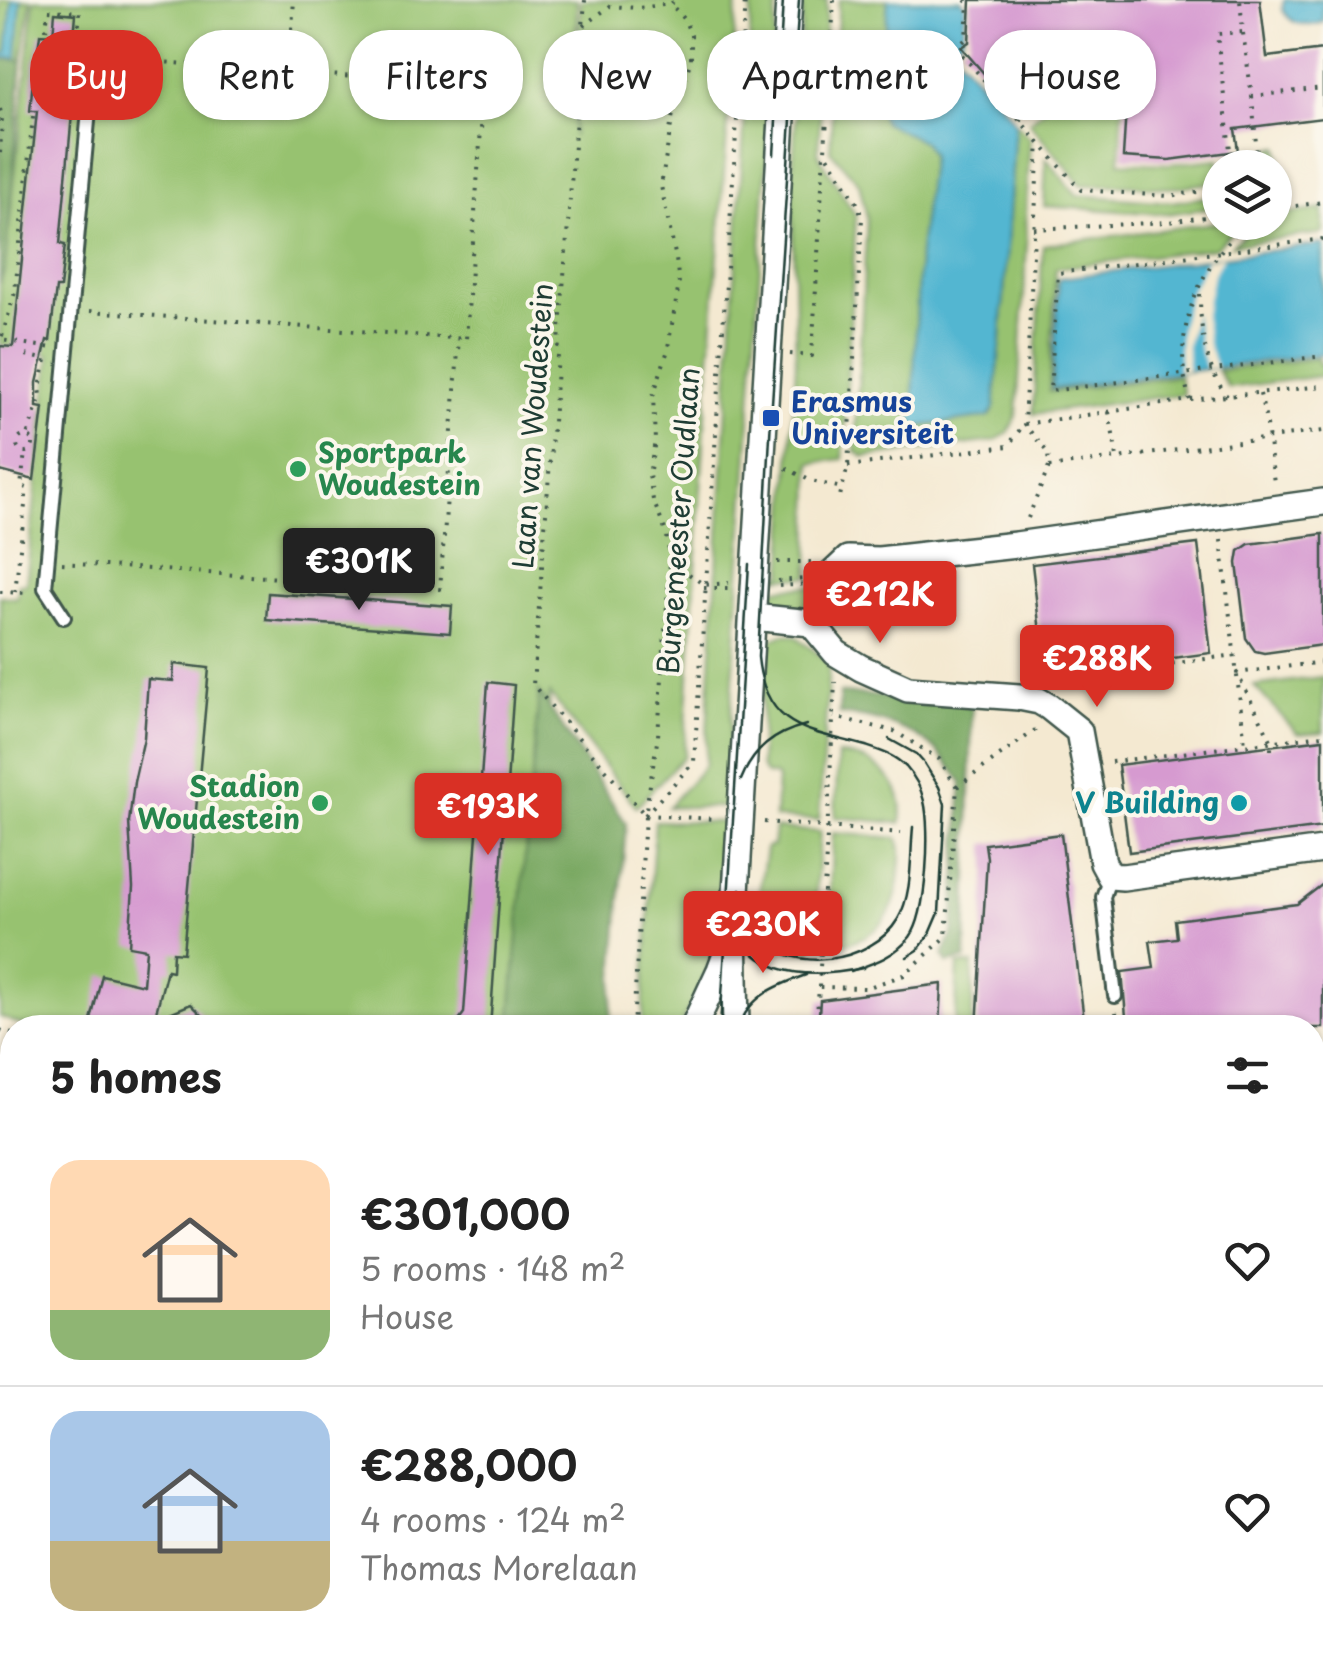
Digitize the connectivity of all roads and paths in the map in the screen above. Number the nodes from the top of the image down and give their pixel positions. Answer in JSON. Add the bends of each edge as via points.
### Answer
{"nodes":[{"id":1,"x":294,"y":0,"type":"edge"},
{"id":2,"x":585,"y":0,"type":"edge"},
{"id":3,"x":745,"y":0,"type":"edge"},
{"id":4,"x":790,"y":0,"type":"edge"},
{"id":5,"x":834,"y":0,"type":"edge"},
{"id":6,"x":966,"y":0,"type":"edge"},
{"id":7,"x":1240,"y":0,"type":"edge"},
{"id":8,"x":672,"y":2,"type":"edge"},
{"id":9,"x":609,"y":3,"type":"edge"},
{"id":10,"x":584,"y":26,"type":"junction"},
{"id":11,"x":46,"y":30,"type":"dead end"},
{"id":12,"x":78,"y":30,"type":"edge"},
{"id":13,"x":293,"y":30,"type":"edge"},
{"id":14,"x":1243,"y":32,"type":"junction"},
{"id":15,"x":329,"y":74,"type":"edge"},
{"id":16,"x":1323,"y":88,"type":"edge"},
{"id":17,"x":1252,"y":96,"type":"junction"},
{"id":18,"x":0,"y":108,"type":"edge"},
{"id":19,"x":33,"y":120,"type":"edge"},
{"id":20,"x":88,"y":120,"type":"edge"},
{"id":21,"x":1020,"y":121,"type":"joint"},
{"id":22,"x":1039,"y":141,"type":"junction"},
{"id":23,"x":1230,"y":150,"type":"edge"},
{"id":24,"x":1256,"y":150,"type":"edge"},
{"id":25,"x":824,"y":151,"type":"junction"},
{"id":26,"x":0,"y":154,"type":"edge"},
{"id":27,"x":1202,"y":191,"type":"edge"},
{"id":28,"x":1323,"y":202,"type":"edge"},
{"id":29,"x":1292,"y":207,"type":"edge"},
{"id":30,"x":1202,"y":217,"type":"edge"},
{"id":31,"x":1034,"y":230,"type":"junction"},
{"id":32,"x":1323,"y":239,"type":"edge"},
{"id":33,"x":1229,"y":240,"type":"edge"},
{"id":34,"x":1219,"y":252,"type":"junction"},
{"id":35,"x":1200,"y":289,"type":"junction"},
{"id":36,"x":70,"y":310,"type":"junction"},
{"id":37,"x":459,"y":338,"type":"junction"},
{"id":38,"x":66,"y":350,"type":"junction"},
{"id":39,"x":784,"y":354,"type":"dead end"},
{"id":40,"x":26,"y":355,"type":"dead end"},
{"id":41,"x":1323,"y":356,"type":"edge"},
{"id":42,"x":1212,"y":369,"type":"junction"},
{"id":43,"x":1183,"y":373,"type":"junction"},
{"id":44,"x":1323,"y":386,"type":"edge"},
{"id":45,"x":1260,"y":393,"type":"junction"},
{"id":46,"x":1227,"y":396,"type":"junction"},
{"id":47,"x":1190,"y":400,"type":"junction"},
{"id":48,"x":1110,"y":412,"type":"junction"},
{"id":49,"x":1024,"y":424,"type":"junction"},
{"id":50,"x":13,"y":429,"type":"dead end"},
{"id":51,"x":1323,"y":432,"type":"edge"},
{"id":52,"x":24,"y":436,"type":"junction"},
{"id":53,"x":1268,"y":438,"type":"junction"},
{"id":54,"x":25,"y":452,"type":"junction"},
{"id":55,"x":1117,"y":458,"type":"junction"},
{"id":56,"x":848,"y":466,"type":"junction"},
{"id":57,"x":1050,"y":467,"type":"junction"},
{"id":58,"x":790,"y":470,"type":"dead end"},
{"id":59,"x":842,"y":488,"type":"junction"},
{"id":60,"x":840,"y":496,"type":"dead end"},
{"id":61,"x":1323,"y":502,"type":"edge"},
{"id":62,"x":1276,"y":508,"type":"junction"},
{"id":63,"x":1218,"y":516,"type":"junction"},
{"id":64,"x":1016,"y":545,"type":"junction"},
{"id":65,"x":670,"y":560,"type":"junction"},
{"id":66,"x":48,"y":562,"type":"junction"},
{"id":67,"x":807,"y":562,"type":"dead end"},
{"id":68,"x":783,"y":563,"type":"dead end"},
{"id":69,"x":828,"y":577,"type":"joint"},
{"id":70,"x":755,"y":582,"type":"junction"},
{"id":71,"x":704,"y":584,"type":"junction"},
{"id":72,"x":45,"y":588,"type":"junction"},
{"id":73,"x":0,"y":592,"type":"edge"},
{"id":74,"x":14,"y":592,"type":"junction"},
{"id":75,"x":753,"y":617,"type":"junction"},
{"id":76,"x":64,"y":618,"type":"dead end"},
{"id":77,"x":836,"y":653,"type":"junction"},
{"id":78,"x":1234,"y":655,"type":"junction"},
{"id":79,"x":1323,"y":662,"type":"edge"},
{"id":80,"x":1125,"y":664,"type":"dead end"},
{"id":81,"x":1236,"y":673,"type":"junction"},
{"id":82,"x":834,"y":717,"type":"junction"},
{"id":83,"x":1034,"y":731,"type":"dead end"},
{"id":84,"x":1323,"y":735,"type":"edge"},
{"id":85,"x":1271,"y":740,"type":"junction"},
{"id":86,"x":1246,"y":744,"type":"junction"},
{"id":87,"x":1271,"y":750,"type":"dead end"},
{"id":88,"x":1110,"y":761,"type":"dead end"},
{"id":89,"x":956,"y":786,"type":"junction"},
{"id":90,"x":645,"y":815,"type":"junction"},
{"id":91,"x":741,"y":820,"type":"junction"},
{"id":92,"x":827,"y":827,"type":"junction"},
{"id":93,"x":901,"y":833,"type":"dead end"},
{"id":94,"x":1323,"y":850,"type":"edge"},
{"id":95,"x":1110,"y":876,"type":"junction"},
{"id":96,"x":734,"y":926,"type":"junction"},
{"id":97,"x":819,"y":987,"type":"junction"},
{"id":98,"x":1114,"y":996,"type":"dead end"},
{"id":99,"x":634,"y":1015,"type":"edge"},
{"id":100,"x":699,"y":1015,"type":"edge"},
{"id":101,"x":736,"y":1015,"type":"edge"},
{"id":102,"x":817,"y":1015,"type":"edge"}],
"edges":[{"from":1,"to":13,"type":"path"},
{"from":2,"to":10,"type":"path","name":"Laan van Woudestein"},
{"from":3,"to":71,"type":"path","name":"Burgemeester Oudlaan"},
{"from":4,"to":70,"type":"street"},
{"from":5,"to":25,"type":"path"},
{"from":6,"to":21,"type":"path","via":[[966,39],[956,48]]},
{"from":7,"to":14,"type":"path"},
{"from":8,"to":9,"type":"path","via":[[638,8]]},
{"from":8,"to":65,"type":"path","via":[[691,34],[691,60],[660,186],[679,284],[653,396],[648,475]]},
{"from":9,"to":10,"type":"path"},
{"from":10,"to":90,"type":"path","name":"Laan van Woudestein","via":[[533,685]]},
{"from":11,"to":12,"type":"path","via":[[48,10],[80,12]]},
{"from":14,"to":17,"type":"path"},
{"from":14,"to":23,"type":"path","via":[[1217,34]]},
{"from":15,"to":37,"type":"path","via":[[484,86],[466,339]]},
{"from":16,"to":17,"type":"path"},
{"from":17,"to":24,"type":"path"},
{"from":18,"to":26,"type":"path"},
{"from":19,"to":38,"type":"path","via":[[15,292],[1,340]]},
{"from":20,"to":36,"type":"lane"},
{"from":21,"to":22,"type":"path"},
{"from":22,"to":27,"type":"path","via":[[1081,190]]},
{"from":22,"to":31,"type":"path"},
{"from":25,"to":39,"type":"path","via":[[812,356]]},
{"from":25,"to":56,"type":"path","via":[[862,218]]},
{"from":28,"to":29,"type":"path"},
{"from":30,"to":31,"type":"path"},
{"from":31,"to":49,"type":"path"},
{"from":32,"to":34,"type":"path"},
{"from":33,"to":34,"type":"path"},
{"from":34,"to":35,"type":"path"},
{"from":34,"to":43,"type":"path","via":[[1058,274],[1050,390]]},
{"from":35,"to":42,"type":"path"},
{"from":35,"to":43,"type":"path","via":[[1186,322]]},
{"from":36,"to":37,"type":"path"},
{"from":36,"to":38,"type":"lane"},
{"from":37,"to":66,"type":"path","via":[[440,589]]},
{"from":38,"to":66,"type":"lane"},
{"from":40,"to":52,"type":"path","via":[[46,360],[41,396]]},
{"from":41,"to":42,"type":"path"},
{"from":42,"to":43,"type":"path"},
{"from":42,"to":46,"type":"path"},
{"from":43,"to":47,"type":"path"},
{"from":44,"to":45,"type":"path"},
{"from":45,"to":46,"type":"path"},
{"from":45,"to":53,"type":"path"},
{"from":46,"to":47,"type":"path"},
{"from":47,"to":48,"type":"path"},
{"from":48,"to":49,"type":"path"},
{"from":48,"to":55,"type":"path"},
{"from":49,"to":56,"type":"path","via":[[1008,446]]},
{"from":49,"to":57,"type":"path","via":[[1048,453]]},
{"from":50,"to":52,"type":"path"},
{"from":51,"to":53,"type":"path"},
{"from":52,"to":54,"type":"path","via":[[17,445]]},
{"from":52,"to":54,"type":"path","via":[[34,444]]},
{"from":53,"to":55,"type":"path"},
{"from":53,"to":62,"type":"path"},
{"from":54,"to":74,"type":"path"},
{"from":55,"to":57,"type":"path"},
{"from":56,"to":59,"type":"path"},
{"from":57,"to":64,"type":"path"},
{"from":58,"to":59,"type":"path"},
{"from":59,"to":60,"type":"path"},
{"from":61,"to":62,"type":"street"},
{"from":62,"to":63,"type":"street"},
{"from":63,"to":64,"type":"street"},
{"from":63,"to":78,"type":"path"},
{"from":64,"to":69,"type":"street","via":[[848,560]]},
{"from":65,"to":71,"type":"path"},
{"from":65,"to":90,"type":"path","via":[[658,736]]},
{"from":66,"to":72,"type":"lane"},
{"from":67,"to":68,"type":"path"},
{"from":69,"to":70,"type":"path"},
{"from":70,"to":71,"type":"path"},
{"from":70,"to":75,"type":"street"},
{"from":71,"to":90,"type":"path","name":"Burgemeester Oudlaan","via":[[694,762]]},
{"from":72,"to":74,"type":"path"},
{"from":72,"to":76,"type":"lane"},
{"from":73,"to":74,"type":"path"},
{"from":75,"to":77,"type":"street","via":[[812,622]]},
{"from":75,"to":91,"type":"street"},
{"from":77,"to":82,"type":"path"},
{"from":77,"to":95,"type":"street","via":[[908,689],[1038,701],[1078,730]]},
{"from":78,"to":80,"type":"path","via":[[1126,670]]},
{"from":78,"to":81,"type":"path"},
{"from":79,"to":81,"type":"path"},
{"from":81,"to":85,"type":"path"},
{"from":81,"to":86,"type":"path"},
{"from":82,"to":89,"type":"path","via":[[894,730],[939,759]]},
{"from":82,"to":92,"type":"path"},
{"from":83,"to":89,"type":"path"},
{"from":84,"to":85,"type":"path"},
{"from":85,"to":86,"type":"path"},
{"from":85,"to":87,"type":"path"},
{"from":86,"to":88,"type":"path"},
{"from":89,"to":97,"type":"path","via":[[946,937],[904,974],[866,988]]},
{"from":90,"to":91,"type":"path"},
{"from":90,"to":99,"type":"path"},
{"from":91,"to":92,"type":"path"},
{"from":91,"to":96,"type":"street"},
{"from":92,"to":93,"type":"path"},
{"from":92,"to":97,"type":"path"},
{"from":94,"to":95,"type":"street"},
{"from":95,"to":98,"type":"lane","via":[[1103,897]]},
{"from":96,"to":100,"type":"street"},
{"from":96,"to":101,"type":"street"},
{"from":97,"to":102,"type":"path"}]}
